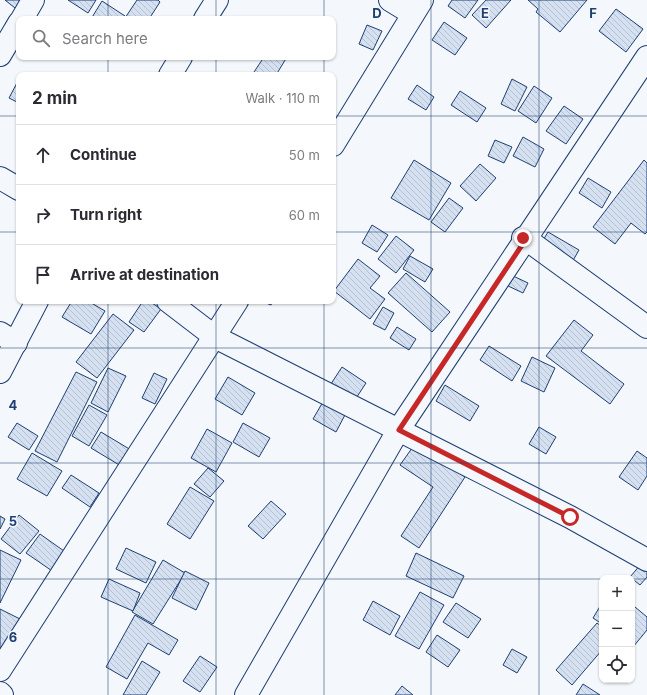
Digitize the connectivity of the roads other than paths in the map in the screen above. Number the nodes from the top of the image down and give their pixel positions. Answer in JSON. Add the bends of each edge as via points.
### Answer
{"nodes":[{"id":1,"x":33,"y":0,"type":"edge"},
{"id":2,"x":217,"y":0,"type":"edge"},
{"id":3,"x":390,"y":0,"type":"edge"},
{"id":4,"x":418,"y":7,"type":"edge"},
{"id":5,"x":24,"y":16,"type":"edge"},
{"id":6,"x":207,"y":16,"type":"edge"},
{"id":7,"x":16,"y":28,"type":"edge"},
{"id":8,"x":0,"y":55,"type":"edge"},
{"id":9,"x":647,"y":57,"type":"edge"},
{"id":10,"x":179,"y":60,"type":"edge"},
{"id":11,"x":172,"y":72,"type":"edge"},
{"id":12,"x":336,"y":140,"type":"edge"},
{"id":13,"x":0,"y":178,"type":"edge"},
{"id":14,"x":16,"y":187,"type":"edge"},
{"id":15,"x":524,"y":238,"type":"junction"},
{"id":16,"x":35,"y":304,"type":"edge"},
{"id":17,"x":172,"y":304,"type":"edge"},
{"id":18,"x":235,"y":304,"type":"edge"},
{"id":19,"x":647,"y":327,"type":"edge"},
{"id":20,"x":216,"y":337,"type":"junction"},
{"id":21,"x":8,"y":338,"type":"edge"},
{"id":22,"x":0,"y":372,"type":"edge"},
{"id":23,"x":399,"y":430,"type":"junction"},
{"id":24,"x":647,"y":560,"type":"edge"},
{"id":25,"x":0,"y":670,"type":"edge"},
{"id":26,"x":246,"y":695,"type":"edge"}],
"edges":[{"from":1,"to":5,"type":"street"},
{"from":2,"to":6,"type":"street"},
{"from":3,"to":4,"type":"street"},
{"from":4,"to":12,"type":"street"},
{"from":7,"to":8,"type":"street"},
{"from":9,"to":15,"type":"street"},
{"from":10,"to":11,"type":"street"},
{"from":13,"to":14,"type":"street"},
{"from":15,"to":19,"type":"street"},
{"from":15,"to":23,"type":"street"},
{"from":16,"to":21,"type":"street"},
{"from":17,"to":20,"type":"street"},
{"from":18,"to":20,"type":"street"},
{"from":20,"to":23,"type":"street"},
{"from":20,"to":25,"type":"street"},
{"from":21,"to":22,"type":"street"},
{"from":23,"to":24,"type":"street","via":[[570,517]]},
{"from":23,"to":26,"type":"street"}]}
